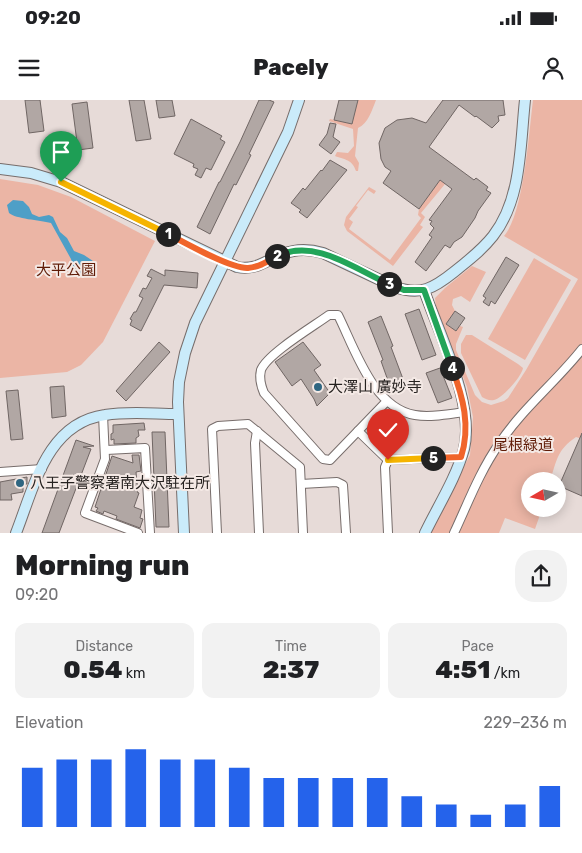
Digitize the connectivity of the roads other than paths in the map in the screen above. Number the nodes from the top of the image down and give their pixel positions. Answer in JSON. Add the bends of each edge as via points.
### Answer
{"nodes":[{"id":1,"x":299,"y":100,"type":"edge"},
{"id":2,"x":525,"y":100,"type":"edge"},
{"id":3,"x":0,"y":169,"type":"edge"},
{"id":4,"x":225,"y":261,"type":"junction"},
{"id":5,"x":424,"y":290,"type":"junction"},
{"id":6,"x":582,"y":349,"type":"edge"},
{"id":7,"x":386,"y":402,"type":"junction"},
{"id":8,"x":465,"y":412,"type":"junction"},
{"id":9,"x":178,"y":414,"type":"junction"},
{"id":10,"x":103,"y":415,"type":"junction"},
{"id":11,"x":257,"y":431,"type":"junction"},
{"id":12,"x":358,"y":431,"type":"junction"},
{"id":13,"x":106,"y":450,"type":"junction"},
{"id":14,"x":461,"y":457,"type":"junction"},
{"id":15,"x":388,"y":460,"type":"junction"},
{"id":16,"x":42,"y":469,"type":"junction"},
{"id":17,"x":0,"y":472,"type":"edge"},
{"id":18,"x":301,"y":484,"type":"junction"},
{"id":19,"x":16,"y":533,"type":"edge"},
{"id":20,"x":138,"y":533,"type":"edge"},
{"id":21,"x":150,"y":533,"type":"edge"},
{"id":22,"x":177,"y":533,"type":"edge"},
{"id":23,"x":184,"y":533,"type":"edge"},
{"id":24,"x":217,"y":533,"type":"edge"},
{"id":25,"x":260,"y":533,"type":"edge"},
{"id":26,"x":303,"y":533,"type":"edge"},
{"id":27,"x":346,"y":533,"type":"edge"},
{"id":28,"x":388,"y":533,"type":"edge"},
{"id":29,"x":424,"y":533,"type":"edge"},
{"id":30,"x":454,"y":533,"type":"edge"}],
"edges":[{"from":1,"to":4,"type":"street","via":[[288,132]]},
{"from":2,"to":5,"type":"street","via":[[515,185],[501,223],[472,258]]},
{"from":3,"to":4,"type":"street","via":[[31,173],[61,182]]},
{"from":4,"to":5,"type":"street","via":[[250,268],[288,252],[312,250],[404,290]]},
{"from":4,"to":9,"type":"street","via":[[190,337],[180,382]]},
{"from":5,"to":8,"type":"street","via":[[461,392]]},
{"from":6,"to":30,"type":"street","via":[[498,444]]},
{"from":7,"to":8,"type":"street","via":[[415,415]]},
{"from":7,"to":12,"type":"street"},
{"from":7,"to":12,"type":"street","via":[[370,380],[336,314],[329,314],[265,363],[260,376],[264,393],[323,459],[330,460]]},
{"from":8,"to":14,"type":"street","via":[[466,438]]},
{"from":9,"to":10,"type":"street"},
{"from":9,"to":23,"type":"street"},
{"from":10,"to":13,"type":"street"},
{"from":10,"to":16,"type":"street","via":[[70,429],[56,443]]},
{"from":11,"to":18,"type":"street","via":[[300,467]]},
{"from":11,"to":24,"type":"street","via":[[248,424],[212,429]]},
{"from":11,"to":25,"type":"street"},
{"from":12,"to":15,"type":"street"},
{"from":13,"to":20,"type":"street","via":[[86,514]]},
{"from":13,"to":21,"type":"street","via":[[145,448]]},
{"from":14,"to":15,"type":"street"},
{"from":14,"to":29,"type":"street"},
{"from":15,"to":28,"type":"street","via":[[385,467]]},
{"from":16,"to":17,"type":"street"},
{"from":16,"to":19,"type":"street"},
{"from":18,"to":26,"type":"street"},
{"from":18,"to":27,"type":"street","via":[[337,482],[343,486]]},
{"from":22,"to":23,"type":"street"}]}
